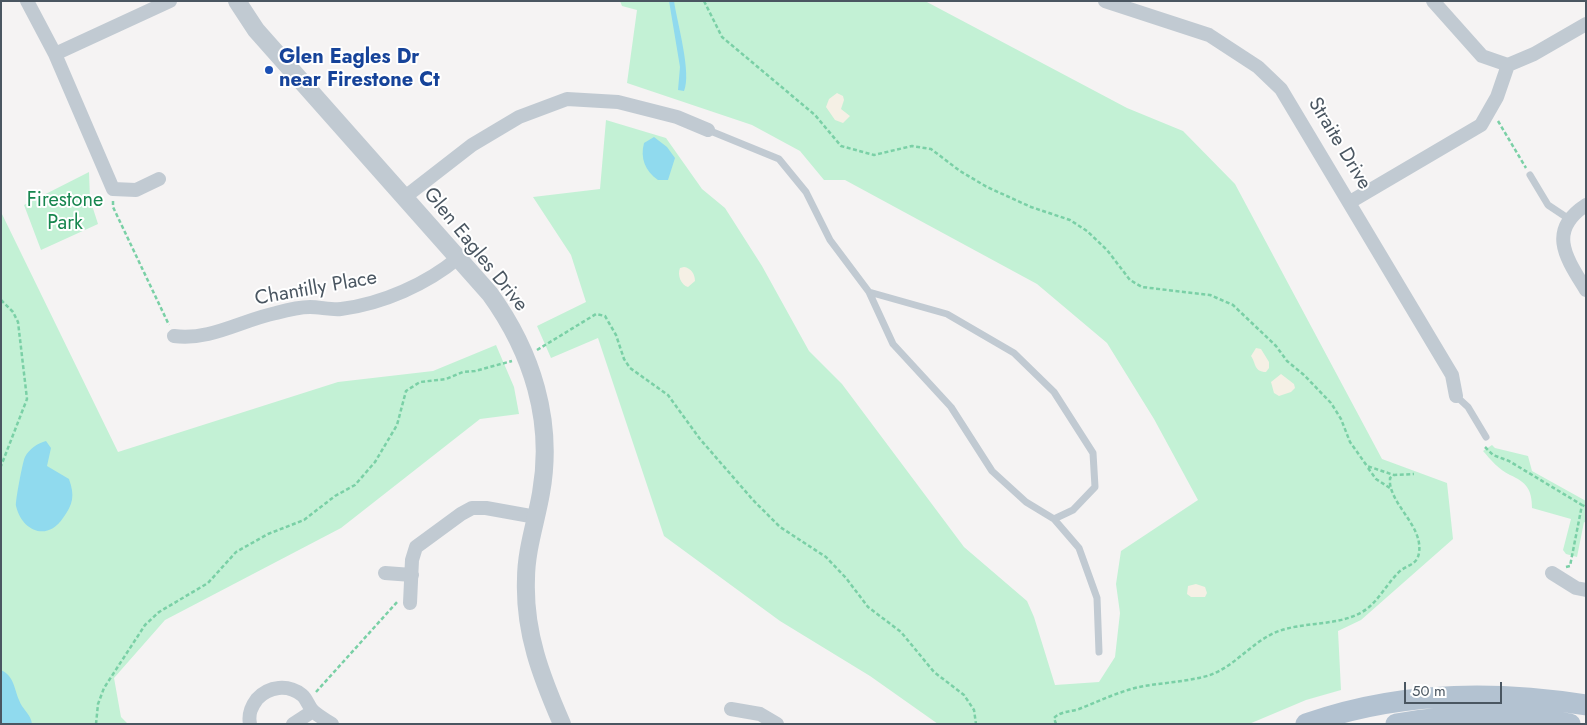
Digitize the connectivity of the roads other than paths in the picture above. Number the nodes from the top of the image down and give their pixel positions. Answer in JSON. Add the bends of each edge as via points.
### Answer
{"nodes":[{"id":1,"x":28,"y":1,"type":"edge"},
{"id":2,"x":170,"y":1,"type":"edge"},
{"id":3,"x":237,"y":1,"type":"edge"},
{"id":4,"x":1105,"y":1,"type":"edge"},
{"id":5,"x":1433,"y":1,"type":"edge"},
{"id":6,"x":1586,"y":24,"type":"edge"},
{"id":7,"x":55,"y":54,"type":"junction"},
{"id":8,"x":1508,"y":65,"type":"junction"},
{"id":9,"x":708,"y":130,"type":"joint"},
{"id":10,"x":1530,"y":175,"type":"road end"},
{"id":11,"x":159,"y":179,"type":"dead end"},
{"id":12,"x":405,"y":197,"type":"junction"},
{"id":13,"x":1350,"y":202,"type":"junction"},
{"id":14,"x":1586,"y":205,"type":"edge"},
{"id":15,"x":1569,"y":219,"type":"junction"},
{"id":16,"x":458,"y":258,"type":"junction"},
{"id":17,"x":1586,"y":290,"type":"edge"},
{"id":18,"x":868,"y":292,"type":"junction"},
{"id":19,"x":174,"y":336,"type":"road end"},
{"id":20,"x":1456,"y":396,"type":"joint"},
{"id":21,"x":1486,"y":437,"type":"dead end"},
{"id":22,"x":536,"y":517,"type":"junction"},
{"id":23,"x":1054,"y":519,"type":"junction"},
{"id":24,"x":386,"y":572,"type":"dead end"},
{"id":25,"x":1552,"y":573,"type":"road end"},
{"id":26,"x":412,"y":574,"type":"junction"},
{"id":27,"x":1586,"y":590,"type":"edge"},
{"id":28,"x":410,"y":603,"type":"road end"},
{"id":29,"x":1099,"y":652,"type":"dead end"},
{"id":30,"x":1586,"y":706,"type":"edge"},
{"id":31,"x":310,"y":707,"type":"junction"},
{"id":32,"x":731,"y":709,"type":"dead end"},
{"id":33,"x":250,"y":724,"type":"edge"},
{"id":34,"x":293,"y":724,"type":"edge"},
{"id":35,"x":332,"y":724,"type":"edge"},
{"id":36,"x":562,"y":724,"type":"edge"},
{"id":37,"x":777,"y":724,"type":"edge"},
{"id":38,"x":1306,"y":724,"type":"edge"},
{"id":39,"x":1396,"y":724,"type":"edge"},
{"id":40,"x":1570,"y":724,"type":"edge"}],
"edges":[{"from":1,"to":7,"type":"street"},
{"from":2,"to":7,"type":"street"},
{"from":3,"to":12,"type":"street","name":"Glen Eagles Drive","via":[[256,30]]},
{"from":4,"to":13,"type":"street","name":"Straite Drive","via":[[1209,35],[1258,67],[1281,89]]},
{"from":5,"to":8,"type":"street","via":[[1482,56]]},
{"from":6,"to":8,"type":"street"},
{"from":7,"to":11,"type":"street","via":[[114,189],[136,190]]},
{"from":8,"to":13,"type":"street","via":[[1497,97],[1481,125]]},
{"from":9,"to":12,"type":"street","via":[[677,117],[618,102],[567,99],[503,126],[472,145]]},
{"from":9,"to":18,"type":"lane","via":[[780,159],[806,192],[830,240]]},
{"from":10,"to":15,"type":"lane","via":[[1548,205]]},
{"from":12,"to":16,"type":"street","name":"Glen Eagles Drive"},
{"from":13,"to":20,"type":"street","name":"Straite Drive","via":[[1452,375]]},
{"from":14,"to":15,"type":"street"},
{"from":15,"to":17,"type":"street","via":[[1563,237],[1564,249]]},
{"from":16,"to":19,"type":"street","name":"Chantilly Place","via":[[435,276],[382,298],[340,309],[309,307],[275,313],[207,335]]},
{"from":16,"to":22,"type":"street","name":"Glen Eagles Drive","via":[[505,315],[536,384],[545,444]]},
{"from":18,"to":23,"type":"lane","via":[[893,344],[951,407],[992,471],[1026,502]]},
{"from":18,"to":23,"type":"lane","via":[[948,314],[1014,353],[1054,392],[1093,453],[1095,488],[1073,510]]},
{"from":20,"to":21,"type":"lane","via":[[1468,407]]},
{"from":22,"to":26,"type":"street","via":[[486,508],[466,511],[416,547]]},
{"from":22,"to":36,"type":"street","name":"Glen Eagles Drive","via":[[526,578],[529,629],[541,675]]},
{"from":23,"to":29,"type":"lane","via":[[1079,548],[1097,598]]},
{"from":24,"to":26,"type":"street"},
{"from":25,"to":27,"type":"street","via":[[1576,588]]},
{"from":26,"to":28,"type":"street"},
{"from":30,"to":38,"type":"main road","via":[[1514,696],[1423,698],[1343,712]]},
{"from":31,"to":33,"type":"street","via":[[303,696],[290,688],[276,688],[262,694],[252,706]]},
{"from":31,"to":34,"type":"street"},
{"from":31,"to":35,"type":"street"},
{"from":32,"to":37,"type":"street","via":[[760,714]]},
{"from":39,"to":40,"type":"main road","via":[[1480,716]]}]}
